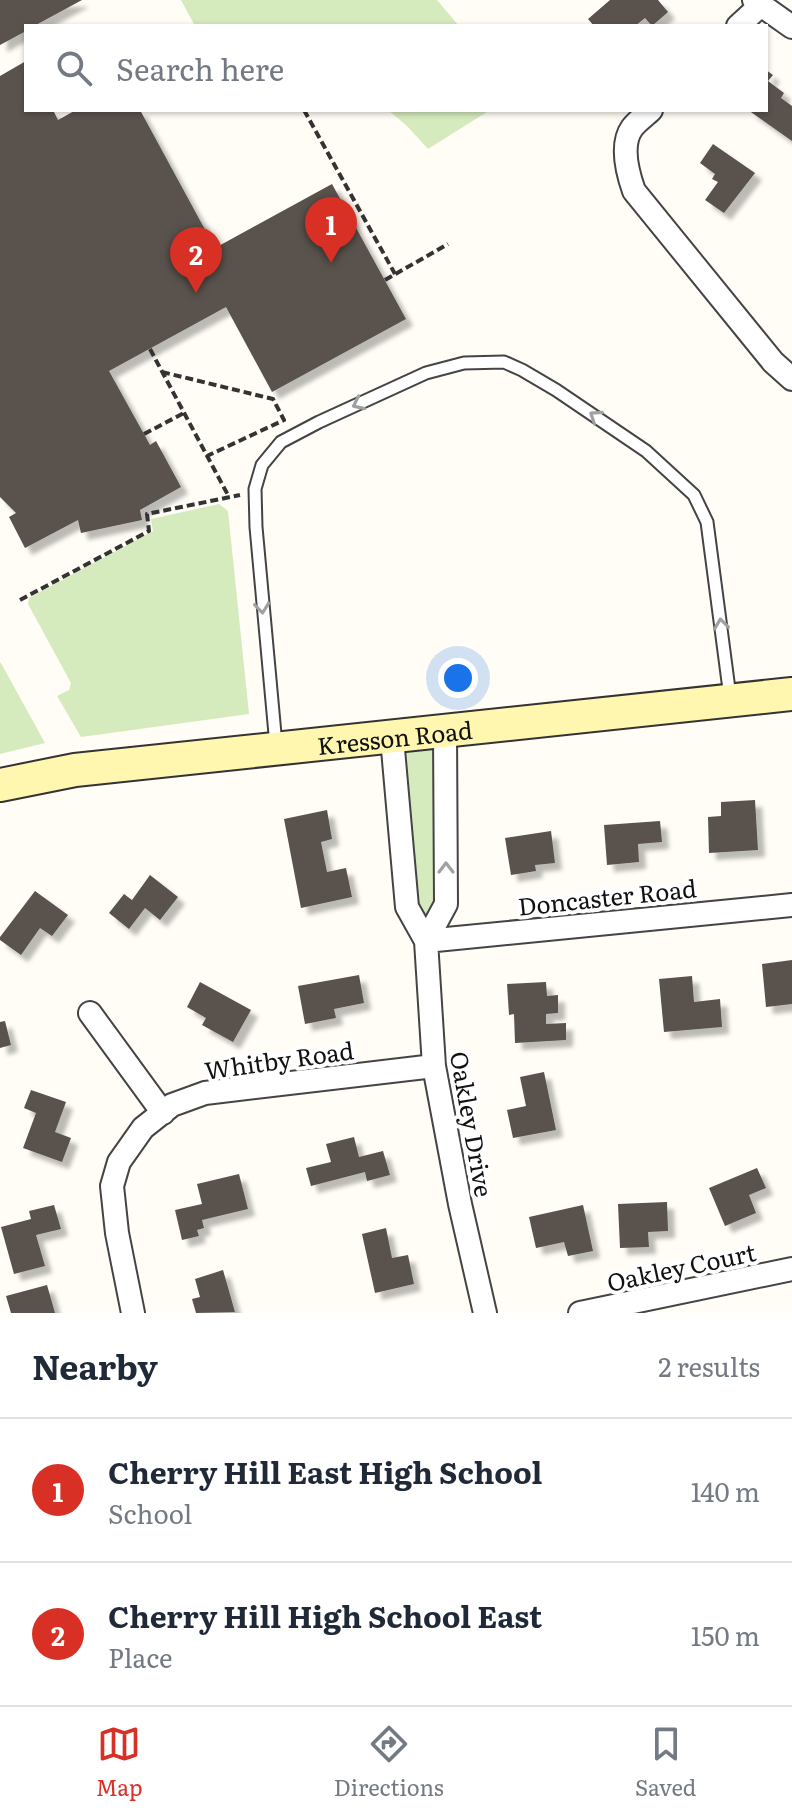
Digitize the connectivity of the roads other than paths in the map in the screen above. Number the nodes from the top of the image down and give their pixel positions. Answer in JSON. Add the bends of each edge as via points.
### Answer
{"nodes":[{"id":1,"x":757,"y":2,"type":"edge"},
{"id":2,"x":740,"y":24,"type":"edge"},
{"id":3,"x":792,"y":27,"type":"edge"},
{"id":4,"x":649,"y":112,"type":"edge"},
{"id":5,"x":792,"y":379,"type":"edge"},
{"id":6,"x":792,"y":694,"type":"edge"},
{"id":7,"x":730,"y":701,"type":"junction"},
{"id":8,"x":445,"y":732,"type":"junction"},
{"id":9,"x":392,"y":738,"type":"junction"},
{"id":10,"x":276,"y":750,"type":"junction"},
{"id":11,"x":0,"y":785,"type":"edge"},
{"id":12,"x":792,"y":905,"type":"edge"},
{"id":13,"x":426,"y":941,"type":"junction"},
{"id":14,"x":90,"y":1013,"type":"dead end"},
{"id":15,"x":434,"y":1066,"type":"junction"},
{"id":16,"x":163,"y":1113,"type":"junction"},
{"id":17,"x":792,"y":1269,"type":"edge"},
{"id":18,"x":133,"y":1313,"type":"edge"},
{"id":19,"x":485,"y":1313,"type":"edge"},
{"id":20,"x":580,"y":1313,"type":"edge"}],
"edges":[{"from":1,"to":2,"type":"street"},
{"from":1,"to":3,"type":"street"},
{"from":4,"to":5,"type":"street","via":[[631,129],[626,147],[634,191]]},
{"from":6,"to":7,"type":"street","name":"Kresson Road"},
{"from":7,"to":8,"type":"street","name":"Kresson Road"},
{"from":7,"to":10,"type":"lane","one_way":true,"via":[[707,522],[694,495],[646,451],[522,370],[504,362],[464,363],[426,373],[319,422],[281,442],[262,465],[255,489],[256,527]]},
{"from":8,"to":9,"type":"street","name":"Kresson Road"},
{"from":13,"to":8,"type":"street","one_way":true,"via":[[446,904]]},
{"from":9,"to":10,"type":"street","name":"Kresson Road"},
{"from":9,"to":13,"type":"street","via":[[407,907]]},
{"from":10,"to":11,"type":"street","name":"Kresson Road","via":[[75,770]]},
{"from":12,"to":13,"type":"street","name":"Doncaster Road"},
{"from":13,"to":15,"type":"street","name":"Oakley Drive"},
{"from":14,"to":16,"type":"street"},
{"from":15,"to":16,"type":"street","name":"Whitby Road","via":[[205,1093]]},
{"from":15,"to":19,"type":"street","name":"Oakley Drive"},
{"from":16,"to":18,"type":"street","name":"Whitby Road","via":[[143,1128],[119,1162],[112,1186]]},
{"from":17,"to":20,"type":"street","name":"Oakley Court"}]}
